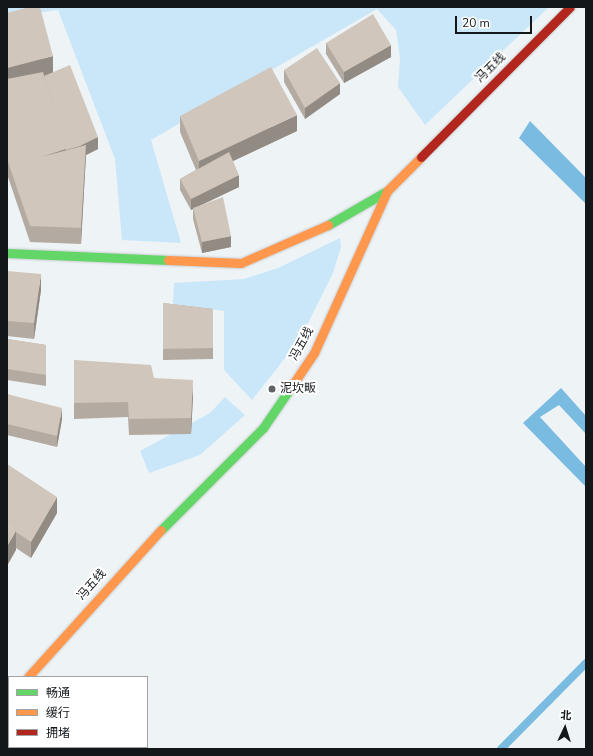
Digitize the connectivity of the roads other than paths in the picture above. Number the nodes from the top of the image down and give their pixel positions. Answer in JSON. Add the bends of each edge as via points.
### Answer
{"nodes":[{"id":1,"x":570,"y":7,"type":"edge"},
{"id":2,"x":387,"y":191,"type":"junction"},
{"id":3,"x":7,"y":253,"type":"edge"},
{"id":4,"x":29,"y":676,"type":"edge"}],
"edges":[{"from":1,"to":2,"type":"street","name":"冯五线"},
{"from":2,"to":3,"type":"street","via":[[314,233],[241,263]]},
{"from":2,"to":4,"type":"street","name":"冯五线","via":[[314,353],[263,428],[125,566]]}]}
